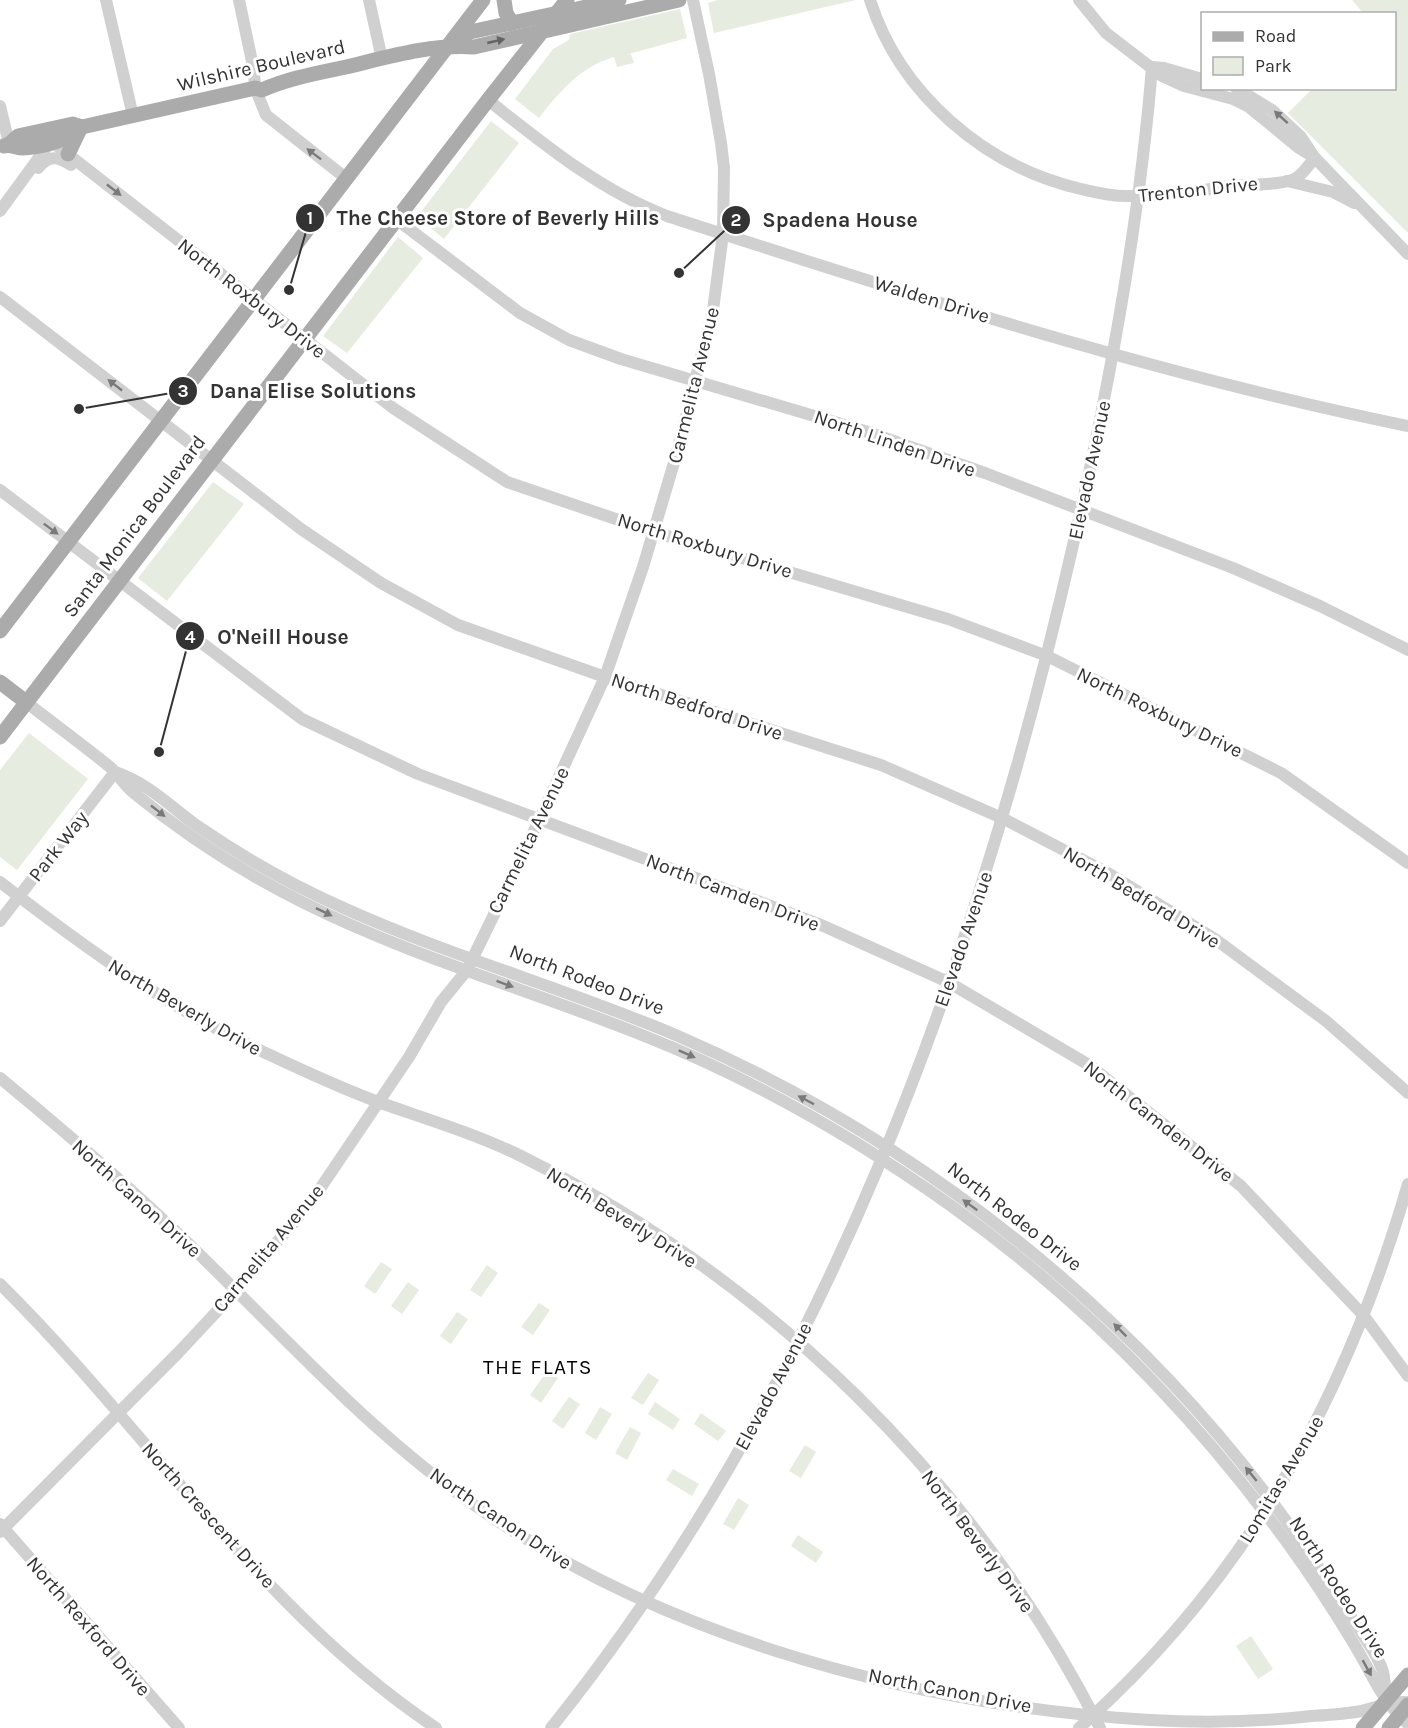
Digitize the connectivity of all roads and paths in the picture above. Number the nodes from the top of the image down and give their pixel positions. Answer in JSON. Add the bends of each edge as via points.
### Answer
{"nodes":[{"id":1,"x":106,"y":0,"type":"edge"},
{"id":2,"x":239,"y":0,"type":"edge"},
{"id":3,"x":369,"y":0,"type":"edge"},
{"id":4,"x":483,"y":0,"type":"edge"},
{"id":5,"x":504,"y":0,"type":"edge"},
{"id":6,"x":567,"y":0,"type":"edge"},
{"id":7,"x":619,"y":0,"type":"edge"},
{"id":8,"x":679,"y":0,"type":"edge"},
{"id":9,"x":693,"y":0,"type":"edge"},
{"id":10,"x":870,"y":0,"type":"edge"},
{"id":11,"x":1079,"y":0,"type":"edge"},
{"id":12,"x":556,"y":14,"type":"junction"},
{"id":13,"x":512,"y":23,"type":"junction"},
{"id":14,"x":542,"y":30,"type":"junction"},
{"id":15,"x":449,"y":45,"type":"junction"},
{"id":16,"x":382,"y":59,"type":"junction"},
{"id":17,"x":1152,"y":67,"type":"junction"},
{"id":18,"x":1201,"y":78,"type":"edge"},
{"id":19,"x":255,"y":88,"type":"junction"},
{"id":20,"x":1201,"y":90,"type":"edge"},
{"id":21,"x":1203,"y":90,"type":"edge"},
{"id":22,"x":1239,"y":90,"type":"edge"},
{"id":23,"x":488,"y":100,"type":"junction"},
{"id":24,"x":0,"y":106,"type":"edge"},
{"id":25,"x":133,"y":116,"type":"junction"},
{"id":26,"x":82,"y":127,"type":"junction"},
{"id":27,"x":51,"y":141,"type":"junction"},
{"id":28,"x":5,"y":145,"type":"edge"},
{"id":29,"x":68,"y":154,"type":"junction"},
{"id":30,"x":1315,"y":158,"type":"junction"},
{"id":31,"x":93,"y":174,"type":"junction"},
{"id":32,"x":347,"y":178,"type":"junction"},
{"id":33,"x":1287,"y":181,"type":"junction"},
{"id":34,"x":1137,"y":196,"type":"junction"},
{"id":35,"x":3,"y":208,"type":"edge"},
{"id":36,"x":1364,"y":209,"type":"junction"},
{"id":37,"x":396,"y":219,"type":"junction"},
{"id":38,"x":723,"y":234,"type":"junction"},
{"id":39,"x":1408,"y":254,"type":"edge"},
{"id":40,"x":0,"y":297,"type":"edge"},
{"id":41,"x":254,"y":300,"type":"junction"},
{"id":42,"x":304,"y":340,"type":"junction"},
{"id":43,"x":1113,"y":354,"type":"junction"},
{"id":44,"x":693,"y":381,"type":"junction"},
{"id":45,"x":161,"y":421,"type":"junction"},
{"id":46,"x":1408,"y":426,"type":"edge"},
{"id":47,"x":211,"y":460,"type":"junction"},
{"id":48,"x":0,"y":490,"type":"edge"},
{"id":49,"x":1081,"y":509,"type":"junction"},
{"id":50,"x":654,"y":532,"type":"junction"},
{"id":51,"x":68,"y":542,"type":"junction"},
{"id":52,"x":119,"y":581,"type":"junction"},
{"id":53,"x":0,"y":631,"type":"edge"},
{"id":54,"x":1408,"y":650,"type":"edge"},
{"id":55,"x":1047,"y":656,"type":"junction"},
{"id":56,"x":605,"y":677,"type":"junction"},
{"id":57,"x":0,"y":682,"type":"edge"},
{"id":58,"x":26,"y":702,"type":"junction"},
{"id":59,"x":0,"y":737,"type":"edge"},
{"id":60,"x":115,"y":772,"type":"junction"},
{"id":61,"x":1002,"y":818,"type":"junction"},
{"id":62,"x":539,"y":819,"type":"junction"},
{"id":63,"x":1408,"y":864,"type":"edge"},
{"id":64,"x":0,"y":882,"type":"edge"},
{"id":65,"x":19,"y":897,"type":"junction"},
{"id":66,"x":0,"y":921,"type":"edge"},
{"id":67,"x":469,"y":964,"type":"junction"},
{"id":68,"x":948,"y":982,"type":"junction"},
{"id":69,"x":0,"y":1078,"type":"edge"},
{"id":70,"x":1408,"y":1093,"type":"edge"},
{"id":71,"x":379,"y":1102,"type":"junction"},
{"id":72,"x":883,"y":1152,"type":"junction"},
{"id":73,"x":1408,"y":1184,"type":"edge"},
{"id":74,"x":0,"y":1284,"type":"edge"},
{"id":75,"x":235,"y":1292,"type":"junction"},
{"id":76,"x":1364,"y":1316,"type":"junction"},
{"id":77,"x":797,"y":1340,"type":"junction"},
{"id":78,"x":1408,"y":1376,"type":"edge"},
{"id":79,"x":118,"y":1413,"type":"junction"},
{"id":80,"x":1272,"y":1501,"type":"junction"},
{"id":81,"x":1265,"y":1512,"type":"junction"},
{"id":82,"x":1,"y":1528,"type":"edge"},
{"id":83,"x":644,"y":1601,"type":"junction"},
{"id":84,"x":1408,"y":1675,"type":"edge"},
{"id":85,"x":1385,"y":1702,"type":"junction"},
{"id":86,"x":1406,"y":1712,"type":"edge"},
{"id":87,"x":1094,"y":1715,"type":"junction"},
{"id":88,"x":178,"y":1728,"type":"edge"},
{"id":89,"x":436,"y":1728,"type":"edge"},
{"id":90,"x":551,"y":1728,"type":"edge"},
{"id":91,"x":1079,"y":1728,"type":"edge"},
{"id":92,"x":1100,"y":1728,"type":"edge"},
{"id":93,"x":1363,"y":1728,"type":"edge"},
{"id":94,"x":1389,"y":1728,"type":"edge"}],
"edges":[{"from":1,"to":25,"type":"street"},
{"from":2,"to":19,"type":"street"},
{"from":3,"to":16,"type":"street"},
{"from":4,"to":15,"type":"main road"},
{"from":5,"to":13,"type":"main road"},
{"from":6,"to":12,"type":"main road","name":"Santa Monica Boulevard"},
{"from":7,"to":12,"type":"main road","name":"Wilshire Boulevard"},
{"from":8,"to":14,"type":"main road","name":"Wilshire Boulevard"},
{"from":9,"to":38,"type":"street","name":"Carmelita Avenue","via":[[721,143]]},
{"from":10,"to":34,"type":"street","name":"Trenton Drive","via":[[886,39],[907,72],[967,136],[1024,171],[1088,190]]},
{"from":11,"to":17,"type":"street","via":[[1107,33]]},
{"from":12,"to":13,"type":"main road","name":"Wilshire Boulevard"},
{"from":12,"to":14,"type":"main road","name":"Santa Monica Boulevard"},
{"from":13,"to":15,"type":"main road","name":"Wilshire Boulevard","via":[[470,32]]},
{"from":15,"to":14,"type":"main road","name":"Wilshire Boulevard","one_way":true,"via":[[474,46]]},
{"from":14,"to":23,"type":"main road","name":"Santa Monica Boulevard"},
{"from":15,"to":16,"type":"main road","name":"Wilshire Boulevard"},
{"from":15,"to":32,"type":"main road"},
{"from":16,"to":19,"type":"main road","name":"Wilshire Boulevard","via":[[279,82],[262,90]]},
{"from":17,"to":18,"type":"street"},
{"from":17,"to":20,"type":"street","via":[[1169,80]]},
{"from":17,"to":34,"type":"street","name":"Elevado Avenue"},
{"from":19,"to":25,"type":"main road","name":"Wilshire Boulevard"},
{"from":32,"to":19,"type":"street","one_way":true,"via":[[269,119]]},
{"from":21,"to":30,"type":"street","via":[[1249,107]]},
{"from":30,"to":22,"type":"street","one_way":true,"via":[[1301,136],[1272,110]]},
{"from":23,"to":37,"type":"main road","name":"Santa Monica Boulevard"},
{"from":23,"to":38,"type":"street","name":"Walden Drive","via":[[614,192],[666,216]]},
{"from":24,"to":28,"type":"street"},
{"from":25,"to":26,"type":"main road","name":"Wilshire Boulevard"},
{"from":26,"to":27,"type":"main road","name":"Wilshire Boulevard","via":[[74,136]]},
{"from":26,"to":28,"type":"main road","name":"Wilshire Boulevard","via":[[73,124],[23,135]]},
{"from":26,"to":29,"type":"main road"},
{"from":27,"to":28,"type":"main road","name":"Wilshire Boulevard","via":[[22,148]]},
{"from":27,"to":29,"type":"street","name":"North Roxbury Drive"},
{"from":27,"to":35,"type":"street"},
{"from":29,"to":31,"type":"street","name":"North Roxbury Drive"},
{"from":30,"to":33,"type":"street","name":"Trenton Drive","via":[[1295,179]]},
{"from":30,"to":36,"type":"street"},
{"from":31,"to":35,"type":"street","via":[[58,157],[44,160]]},
{"from":31,"to":41,"type":"street","name":"North Roxbury Drive","one_way":true},
{"from":32,"to":41,"type":"main road"},
{"from":33,"to":34,"type":"street","name":"Trenton Drive","via":[[1173,196]]},
{"from":33,"to":36,"type":"street","via":[[1333,192]]},
{"from":34,"to":43,"type":"street","name":"Elevado Avenue"},
{"from":36,"to":39,"type":"street"},
{"from":37,"to":42,"type":"main road","name":"Santa Monica Boulevard"},
{"from":37,"to":44,"type":"street","name":"North Linden Drive","via":[[498,297],[543,326],[596,351]]},
{"from":38,"to":43,"type":"street","name":"Walden Drive"},
{"from":38,"to":44,"type":"street","name":"Carmelita Avenue","via":[[713,310]]},
{"from":45,"to":40,"type":"street","name":"North Bedford Drive","one_way":true},
{"from":41,"to":42,"type":"street","name":"North Roxbury Drive"},
{"from":41,"to":45,"type":"main road"},
{"from":42,"to":47,"type":"main road","name":"Santa Monica Boulevard"},
{"from":42,"to":50,"type":"street","name":"North Roxbury Drive","via":[[393,408],[507,482]]},
{"from":43,"to":46,"type":"street","name":"Walden Drive"},
{"from":43,"to":49,"type":"street","name":"Elevado Avenue"},
{"from":44,"to":49,"type":"street","name":"North Linden Drive","via":[[865,431]]},
{"from":44,"to":50,"type":"street","name":"Carmelita Avenue"},
{"from":45,"to":47,"type":"street","name":"North Bedford Drive"},
{"from":45,"to":51,"type":"main road"},
{"from":47,"to":52,"type":"main road","name":"Santa Monica Boulevard"},
{"from":47,"to":56,"type":"street","name":"North Bedford Drive","via":[[301,529],[381,583],[458,625]]},
{"from":48,"to":51,"type":"street","name":"North Camden Drive","one_way":true},
{"from":49,"to":54,"type":"street","name":"North Linden Drive","via":[[1276,586]]},
{"from":49,"to":55,"type":"street","name":"Elevado Avenue"},
{"from":50,"to":55,"type":"street","name":"North Roxbury Drive","via":[[880,598]]},
{"from":50,"to":56,"type":"street","name":"Carmelita Avenue"},
{"from":51,"to":52,"type":"street","name":"North Camden Drive"},
{"from":51,"to":53,"type":"main road"},
{"from":52,"to":58,"type":"main road","name":"Santa Monica Boulevard"},
{"from":52,"to":62,"type":"street","name":"North Camden Drive","via":[[302,719],[418,774]]},
{"from":55,"to":61,"type":"street","name":"Elevado Avenue"},
{"from":55,"to":63,"type":"street","name":"North Roxbury Drive","via":[[1281,773]]},
{"from":56,"to":61,"type":"street","name":"North Bedford Drive","via":[[881,765]]},
{"from":56,"to":62,"type":"street","name":"Carmelita Avenue"},
{"from":57,"to":58,"type":"main road","name":"North Rodeo Drive"},
{"from":58,"to":59,"type":"main road","name":"Santa Monica Boulevard"},
{"from":58,"to":60,"type":"street","name":"North Rodeo Drive"},
{"from":60,"to":65,"type":"street","name":"Park Way"},
{"from":60,"to":67,"type":"street","name":"North Rodeo Drive","via":[[138,781],[223,843],[307,891]]},
{"from":61,"to":68,"type":"street","name":"Elevado Avenue"},
{"from":61,"to":70,"type":"street","name":"North Bedford Drive","via":[[1108,873],[1215,939],[1326,1022]]},
{"from":62,"to":67,"type":"street","name":"Carmelita Avenue"},
{"from":62,"to":68,"type":"street","name":"North Camden Drive","via":[[819,924]]},
{"from":64,"to":65,"type":"street","name":"North Beverly Drive"},
{"from":65,"to":66,"type":"street","name":"Park Way"},
{"from":65,"to":71,"type":"street","name":"North Beverly Drive","via":[[96,956],[192,1014],[265,1053]]},
{"from":67,"to":71,"type":"street","name":"Carmelita Avenue"},
{"from":67,"to":72,"type":"street","name":"North Rodeo Drive","via":[[645,1023],[712,1052],[816,1105]]},
{"from":68,"to":72,"type":"street","name":"Elevado Avenue"},
{"from":68,"to":76,"type":"street","name":"North Camden Drive","via":[[1089,1065],[1241,1186]]},
{"from":69,"to":75,"type":"street","name":"North Canon Drive","via":[[131,1190]]},
{"from":71,"to":75,"type":"street","name":"Carmelita Avenue","via":[[311,1202]]},
{"from":71,"to":77,"type":"street","name":"North Beverly Drive","via":[[462,1130],[566,1180],[686,1254]]},
{"from":72,"to":77,"type":"street","name":"Elevado Avenue"},
{"from":80,"to":72,"type":"street","name":"North Rodeo Drive","one_way":true,"via":[[1199,1413],[1113,1324],[992,1221]]},
{"from":72,"to":81,"type":"street","name":"North Rodeo Drive","via":[[1105,1332],[1197,1429]]},
{"from":73,"to":76,"type":"street","name":"Lomitas Avenue"},
{"from":74,"to":79,"type":"street","name":"North Crescent Drive"},
{"from":75,"to":79,"type":"street","name":"Carmelita Avenue"},
{"from":75,"to":83,"type":"street","name":"North Canon Drive","via":[[380,1430],[443,1482],[540,1547]]},
{"from":76,"to":78,"type":"street","name":"North Camden Drive"},
{"from":76,"to":80,"type":"street","name":"Lomitas Avenue","via":[[1322,1411]]},
{"from":77,"to":83,"type":"street","name":"Elevado Avenue","via":[[740,1450]]},
{"from":77,"to":87,"type":"street","name":"North Beverly Drive","via":[[847,1385],[954,1503],[1002,1564]]},
{"from":79,"to":82,"type":"street","name":"Carmelita Avenue"},
{"from":79,"to":89,"type":"street","name":"North Crescent Drive","via":[[283,1598],[347,1659]]},
{"from":80,"to":81,"type":"street","name":"Lomitas Avenue"},
{"from":80,"to":85,"type":"street","name":"North Rodeo Drive","via":[[1376,1658],[1384,1675]]},
{"from":81,"to":85,"type":"street","name":"North Rodeo Drive","one_way":true,"via":[[1334,1611]]},
{"from":81,"to":87,"type":"street","name":"Lomitas Avenue","via":[[1198,1605],[1156,1654]]},
{"from":82,"to":88,"type":"street","name":"North Rexford Drive"},
{"from":83,"to":87,"type":"street","name":"North Canon Drive","via":[[762,1645],[879,1678]]},
{"from":83,"to":90,"type":"street","name":"Elevado Avenue"},
{"from":84,"to":85,"type":"main road"},
{"from":85,"to":86,"type":"street"},
{"from":85,"to":87,"type":"street","name":"North Canon Drive","via":[[1360,1711],[1269,1719],[1189,1721]]},
{"from":85,"to":93,"type":"main road"},
{"from":86,"to":94,"type":"main road"},
{"from":87,"to":91,"type":"street","name":"Lomitas Avenue"},
{"from":87,"to":92,"type":"street","name":"North Beverly Drive"}]}
